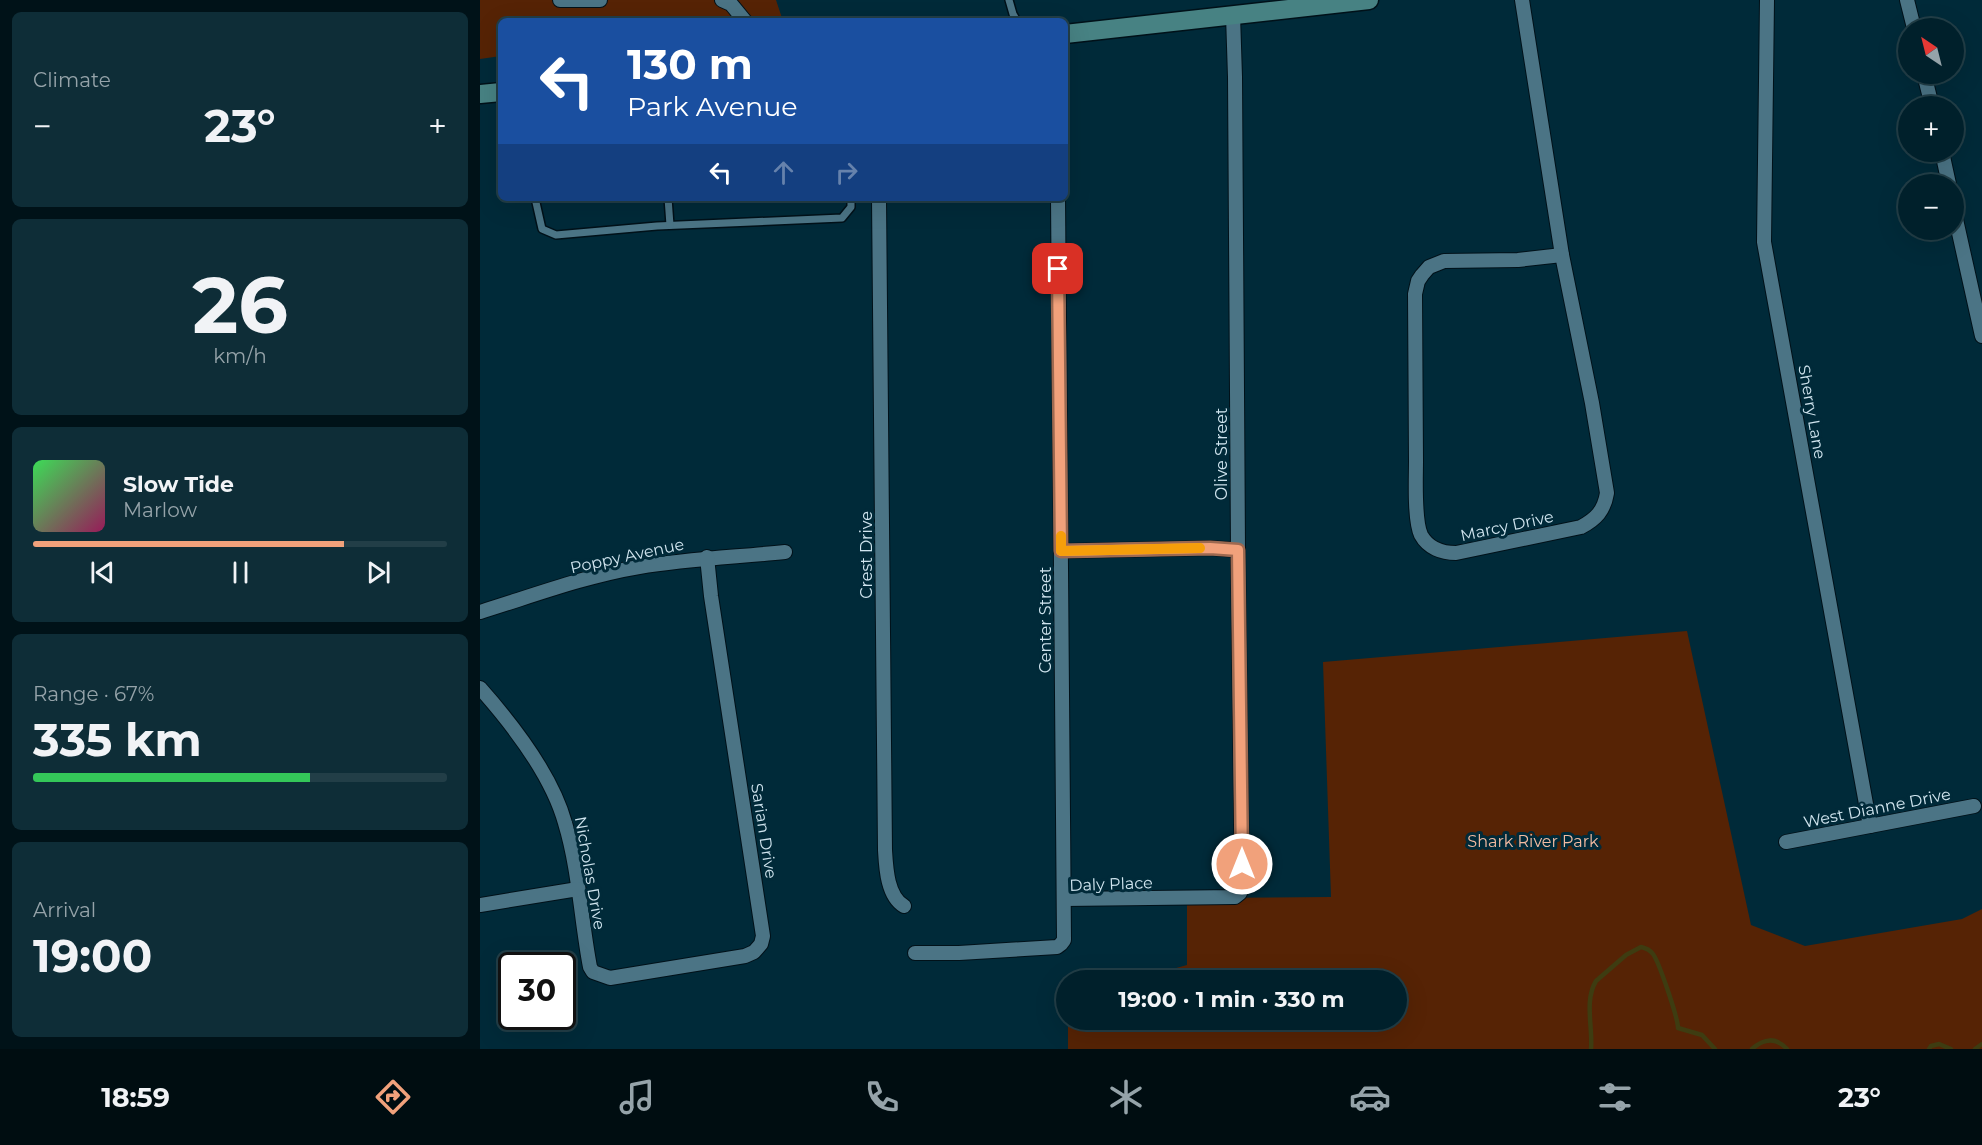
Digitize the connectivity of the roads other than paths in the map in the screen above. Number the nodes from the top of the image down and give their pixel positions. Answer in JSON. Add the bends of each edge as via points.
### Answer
{"nodes":[{"id":1,"x":560,"y":0,"type":"edge"},
{"id":2,"x":600,"y":0,"type":"edge"},
{"id":3,"x":722,"y":0,"type":"edge"},
{"id":4,"x":1009,"y":0,"type":"edge"},
{"id":5,"x":1360,"y":0,"type":"edge"},
{"id":6,"x":1522,"y":0,"type":"edge"},
{"id":7,"x":1767,"y":0,"type":"edge"},
{"id":8,"x":1907,"y":0,"type":"edge"},
{"id":9,"x":1233,"y":15,"type":"junction"},
{"id":10,"x":743,"y":18,"type":"edge"},
{"id":11,"x":1015,"y":18,"type":"edge"},
{"id":12,"x":1912,"y":18,"type":"edge"},
{"id":13,"x":1068,"y":34,"type":"edge"},
{"id":14,"x":498,"y":92,"type":"edge"},
{"id":15,"x":480,"y":94,"type":"edge"},
{"id":16,"x":536,"y":201,"type":"edge"},
{"id":17,"x":668,"y":201,"type":"edge"},
{"id":18,"x":851,"y":201,"type":"edge"},
{"id":19,"x":879,"y":201,"type":"edge"},
{"id":20,"x":1058,"y":201,"type":"edge"},
{"id":21,"x":670,"y":225,"type":"junction"},
{"id":22,"x":1961,"y":240,"type":"edge"},
{"id":23,"x":1562,"y":255,"type":"junction"},
{"id":24,"x":1982,"y":336,"type":"edge"},
{"id":25,"x":1238,"y":550,"type":"junction"},
{"id":26,"x":1061,"y":551,"type":"junction"},
{"id":27,"x":785,"y":552,"type":"dead end"},
{"id":28,"x":707,"y":558,"type":"junction"},
{"id":29,"x":480,"y":612,"type":"edge"},
{"id":30,"x":480,"y":688,"type":"edge"},
{"id":31,"x":1974,"y":806,"type":"dead end"},
{"id":32,"x":1870,"y":826,"type":"junction"},
{"id":33,"x":1786,"y":842,"type":"dead end"},
{"id":34,"x":578,"y":889,"type":"junction"},
{"id":35,"x":1240,"y":893,"type":"joint"},
{"id":36,"x":1064,"y":899,"type":"junction"},
{"id":37,"x":480,"y":905,"type":"edge"},
{"id":38,"x":904,"y":906,"type":"dead end"},
{"id":39,"x":915,"y":953,"type":"dead end"},
{"id":40,"x":600,"y":976,"type":"joint"}],
"edges":[{"from":1,"to":2,"type":"street"},
{"from":3,"to":10,"type":"street"},
{"from":4,"to":11,"type":"lane"},
{"from":5,"to":9,"type":"street"},
{"from":6,"to":23,"type":"street","name":"Marcy Drive"},
{"from":7,"to":32,"type":"street","name":"Sherry Lane","via":[[1764,242]]},
{"from":8,"to":12,"type":"street"},
{"from":9,"to":13,"type":"street"},
{"from":9,"to":25,"type":"street","name":"Olive Street"},
{"from":14,"to":15,"type":"street"},
{"from":16,"to":21,"type":"lane","via":[[542,229],[556,235]]},
{"from":17,"to":21,"type":"lane"},
{"from":18,"to":21,"type":"lane","via":[[842,218]]},
{"from":19,"to":38,"type":"street","name":"Crest Drive","via":[[885,850],[889,884]]},
{"from":20,"to":26,"type":"street","name":"Center Street"},
{"from":22,"to":24,"type":"street"},
{"from":23,"to":23,"type":"street","name":"Marcy Drive","via":[[1592,404],[1605,504],[1600,514],[1581,527],[1456,553],[1439,551],[1428,544],[1418,527],[1418,281],[1429,267],[1444,261]]},
{"from":25,"to":26,"type":"street"},
{"from":25,"to":35,"type":"street","name":"Olive Street"},
{"from":26,"to":36,"type":"street","name":"Center Street"},
{"from":27,"to":28,"type":"street","name":"Poppy Avenue"},
{"from":28,"to":29,"type":"street","name":"Poppy Avenue","via":[[595,577]]},
{"from":28,"to":40,"type":"street","name":"Sarian Drive","via":[[763,936],[761,944],[745,956],[610,978]]},
{"from":30,"to":34,"type":"street","name":"Nicholas Drive","via":[[550,784],[566,826]]},
{"from":31,"to":32,"type":"street","name":"West Dianne Drive"},
{"from":32,"to":33,"type":"street","name":"West Dianne Drive"},
{"from":34,"to":37,"type":"street"},
{"from":34,"to":40,"type":"street","name":"Nicholas Drive","via":[[590,968]]},
{"from":35,"to":36,"type":"street","name":"Daly Place","via":[[1235,897]]},
{"from":36,"to":39,"type":"street","name":"Daly Place","via":[[1064,940],[1057,947]]}]}
